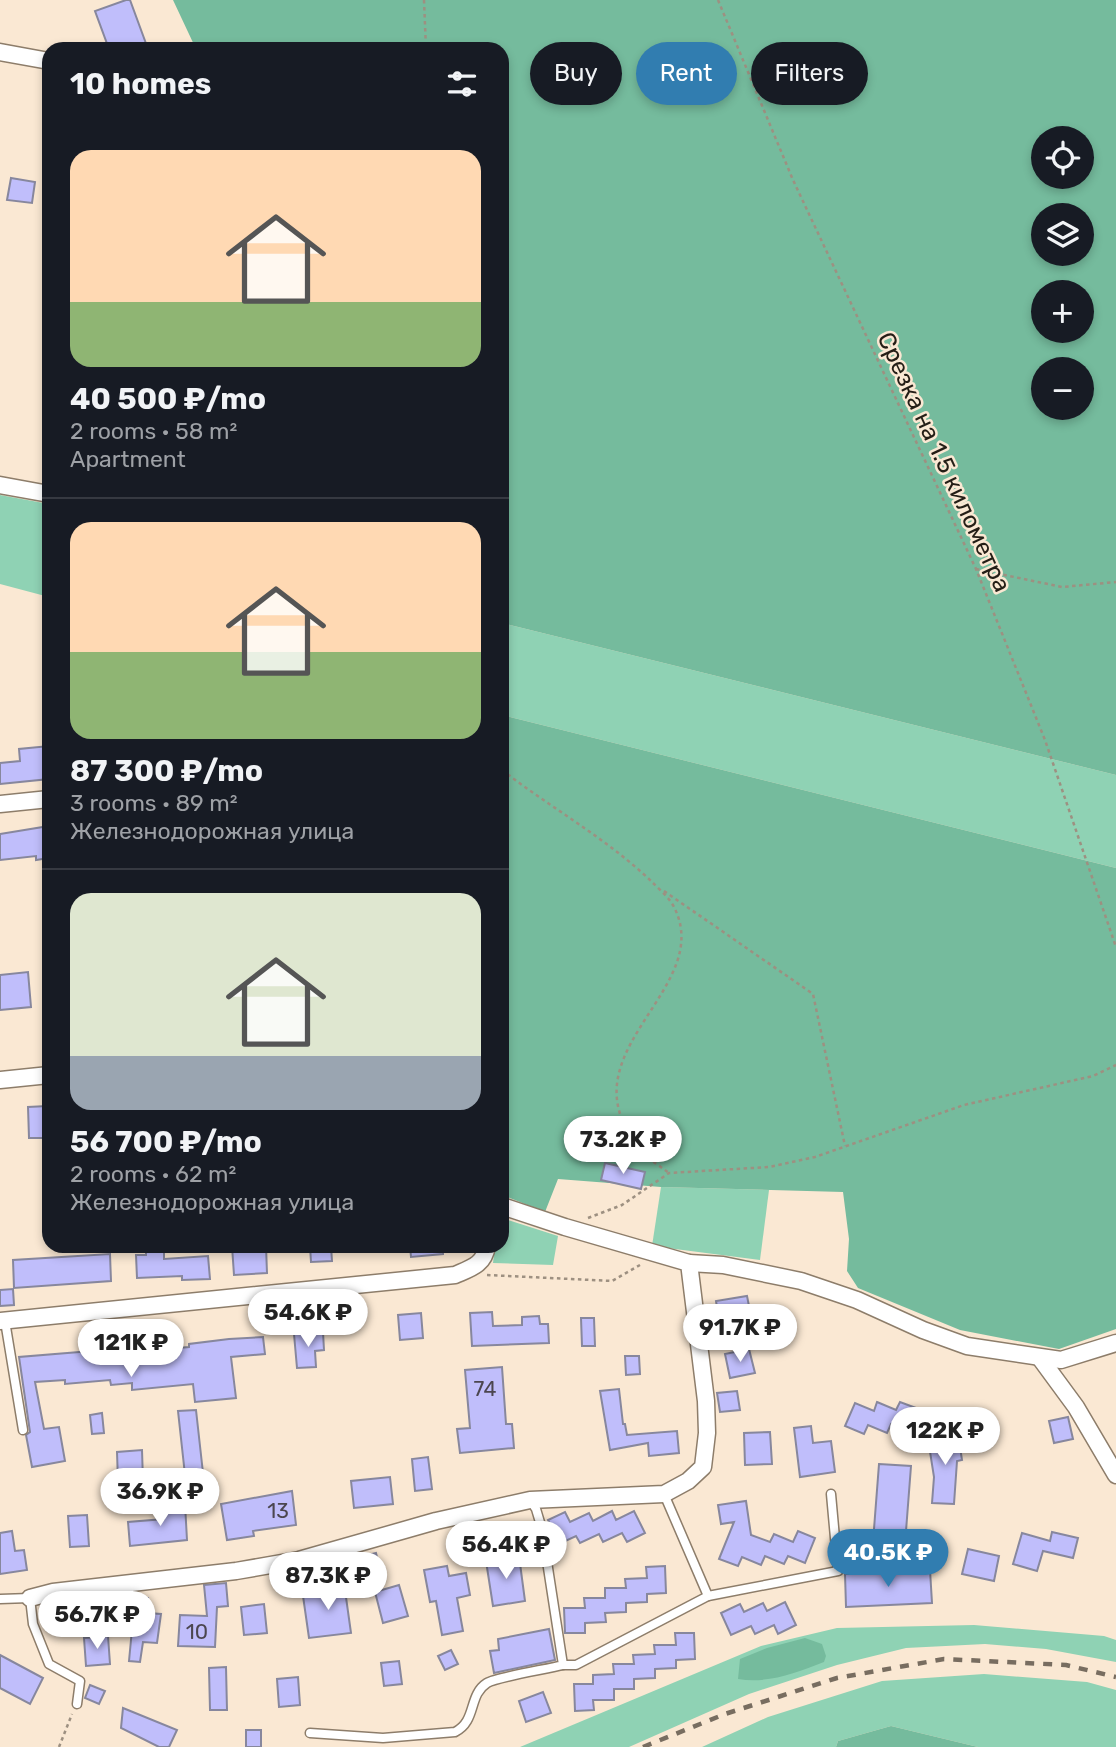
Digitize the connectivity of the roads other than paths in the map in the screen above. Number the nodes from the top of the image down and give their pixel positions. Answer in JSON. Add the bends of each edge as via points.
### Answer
{"nodes":[{"id":1,"x":0,"y":52,"type":"edge"},
{"id":2,"x":42,"y":60,"type":"edge"},
{"id":3,"x":0,"y":485,"type":"edge"},
{"id":4,"x":42,"y":493,"type":"edge"},
{"id":5,"x":42,"y":800,"type":"edge"},
{"id":6,"x":0,"y":804,"type":"edge"},
{"id":7,"x":42,"y":1076,"type":"edge"},
{"id":8,"x":0,"y":1080,"type":"edge"},
{"id":9,"x":509,"y":1208,"type":"edge"},
{"id":10,"x":486,"y":1253,"type":"edge"},
{"id":11,"x":689,"y":1263,"type":"junction"},
{"id":12,"x":2,"y":1321,"type":"edge"},
{"id":13,"x":1116,"y":1343,"type":"edge"},
{"id":14,"x":1040,"y":1358,"type":"junction"},
{"id":15,"x":23,"y":1430,"type":"dead end"},
{"id":16,"x":1116,"y":1475,"type":"edge"},
{"id":17,"x":664,"y":1494,"type":"junction"},
{"id":18,"x":831,"y":1494,"type":"dead end"},
{"id":19,"x":530,"y":1500,"type":"junction"},
{"id":20,"x":708,"y":1596,"type":"junction"},
{"id":21,"x":30,"y":1598,"type":"junction"},
{"id":22,"x":0,"y":1599,"type":"edge"},
{"id":23,"x":563,"y":1665,"type":"junction"},
{"id":24,"x":77,"y":1704,"type":"road end"},
{"id":25,"x":310,"y":1732,"type":"dead end"}],
"edges":[{"from":1,"to":2,"type":"street"},
{"from":3,"to":4,"type":"street"},
{"from":5,"to":6,"type":"street"},
{"from":7,"to":8,"type":"street"},
{"from":9,"to":11,"type":"street"},
{"from":10,"to":12,"type":"street","via":[[479,1264],[455,1275]]},
{"from":11,"to":14,"type":"street","via":[[801,1281],[967,1346]]},
{"from":11,"to":17,"type":"street","via":[[707,1433],[703,1467]]},
{"from":12,"to":15,"type":"lane"},
{"from":13,"to":14,"type":"street","via":[[1061,1360]]},
{"from":14,"to":16,"type":"street"},
{"from":17,"to":19,"type":"street"},
{"from":17,"to":20,"type":"lane"},
{"from":18,"to":20,"type":"lane","via":[[838,1571]]},
{"from":19,"to":21,"type":"street","via":[[299,1560]]},
{"from":19,"to":23,"type":"lane","via":[[542,1529]]},
{"from":20,"to":23,"type":"lane","via":[[576,1665]]},
{"from":21,"to":22,"type":"lane"},
{"from":21,"to":24,"type":"lane","via":[[33,1623],[49,1664],[80,1681]]},
{"from":23,"to":25,"type":"lane","via":[[487,1683],[476,1694],[464,1727],[454,1732],[383,1738]]}]}
